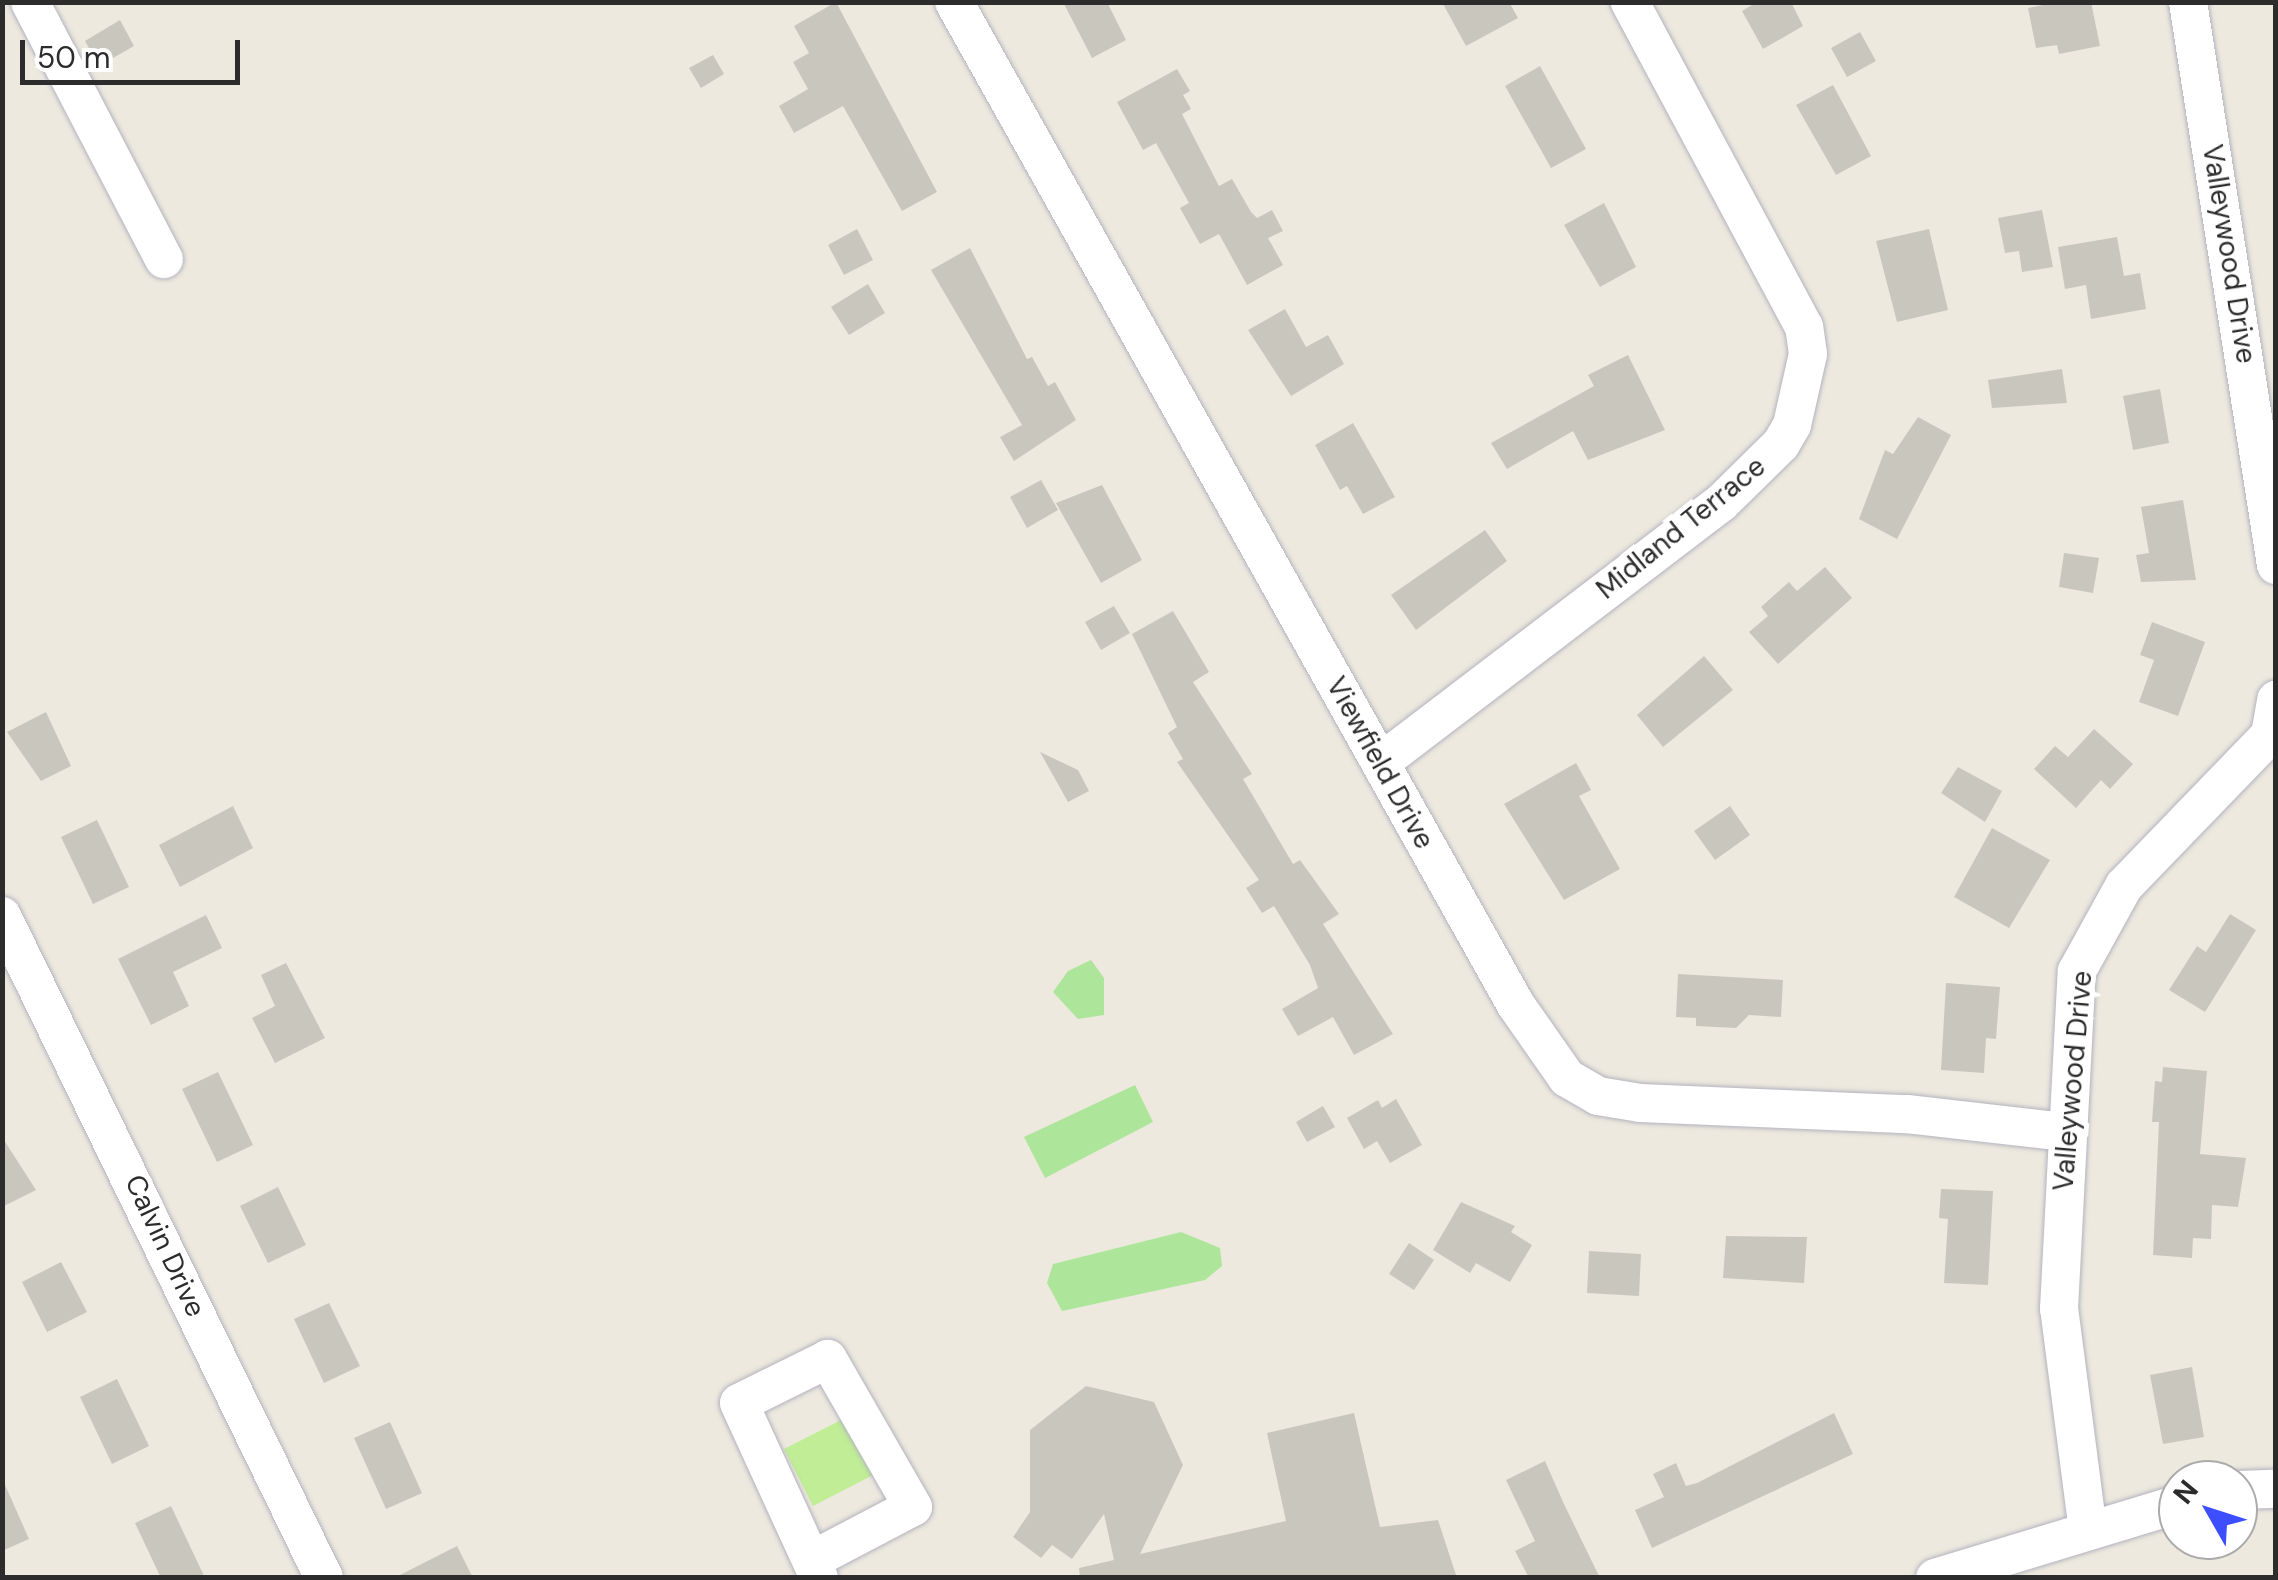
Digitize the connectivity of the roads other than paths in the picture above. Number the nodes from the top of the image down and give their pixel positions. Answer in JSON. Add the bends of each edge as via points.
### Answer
{"nodes":[{"id":1,"x":30,"y":2,"type":"edge"},
{"id":2,"x":954,"y":2,"type":"edge"},
{"id":3,"x":1630,"y":2,"type":"edge"},
{"id":4,"x":2188,"y":2,"type":"edge"},
{"id":5,"x":164,"y":259,"type":"dead end"},
{"id":6,"x":2276,"y":566,"type":"edge"},
{"id":7,"x":2276,"y":700,"type":"edge"},
{"id":8,"x":1381,"y":762,"type":"junction"},
{"id":9,"x":2,"y":916,"type":"edge"},
{"id":10,"x":2064,"y":1132,"type":"junction"},
{"id":11,"x":2158,"y":1510,"type":"edge"},
{"id":12,"x":2088,"y":1530,"type":"junction"},
{"id":13,"x":815,"y":1569,"type":"edge"},
{"id":14,"x":324,"y":1578,"type":"edge"},
{"id":15,"x":1935,"y":1578,"type":"edge"}],
"edges":[{"from":1,"to":5,"type":"street"},
{"from":2,"to":8,"type":"street","name":"Viewfield Drive"},
{"from":3,"to":8,"type":"street","name":"Midland Terrace","via":[[1804,327],[1808,354],[1792,424],[1782,444],[1721,503]]},
{"from":4,"to":6,"type":"street","name":"Valleywood Drive"},
{"from":7,"to":10,"type":"street","name":"Valleywood Drive","via":[[2270,736],[2124,886],[2095,930],[2077,971]]},
{"from":8,"to":10,"type":"street","name":"Viewfield Drive","via":[[1516,1005],[1567,1078],[1598,1096],[1907,1114]]},
{"from":9,"to":14,"type":"street","name":"Calvin Drive"},
{"from":10,"to":12,"type":"street","name":"Valleywood Drive","via":[[2059,1309]]},
{"from":11,"to":12,"type":"street"},
{"from":12,"to":15,"type":"street"},
{"from":13,"to":13,"type":"street","via":[[740,1403],[828,1359],[914,1507]]}]}
